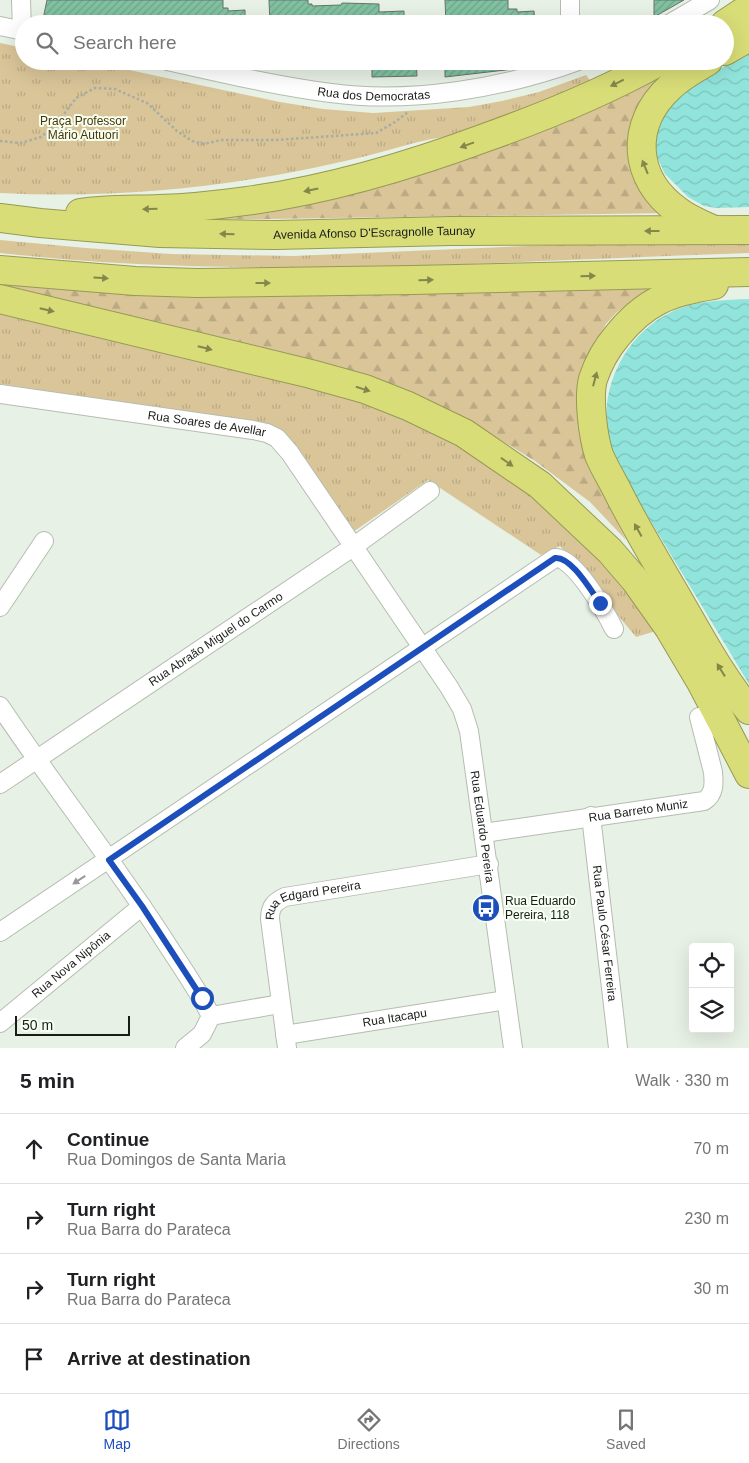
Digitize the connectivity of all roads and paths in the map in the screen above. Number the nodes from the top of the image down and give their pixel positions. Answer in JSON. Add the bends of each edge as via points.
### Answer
{"nodes":[{"id":1,"x":21,"y":0,"type":"edge"},
{"id":2,"x":570,"y":0,"type":"edge"},
{"id":3,"x":710,"y":0,"type":"edge"},
{"id":4,"x":749,"y":8,"type":"edge"},
{"id":5,"x":22,"y":15,"type":"edge"},
{"id":6,"x":570,"y":15,"type":"edge"},
{"id":7,"x":684,"y":15,"type":"edge"},
{"id":8,"x":734,"y":18,"type":"edge"},
{"id":9,"x":0,"y":26,"type":"edge"},
{"id":10,"x":15,"y":29,"type":"edge"},
{"id":11,"x":749,"y":37,"type":"edge"},
{"id":12,"x":734,"y":46,"type":"edge"},
{"id":13,"x":212,"y":70,"type":"edge"},
{"id":14,"x":547,"y":70,"type":"edge"},
{"id":15,"x":642,"y":70,"type":"edge"},
{"id":16,"x":694,"y":70,"type":"edge"},
{"id":17,"x":428,"y":94,"type":"junction"},
{"id":18,"x":0,"y":141,"type":"edge"},
{"id":19,"x":12,"y":219,"type":"edge"},
{"id":20,"x":749,"y":230,"type":"edge"},
{"id":21,"x":718,"y":231,"type":"junction"},
{"id":22,"x":0,"y":270,"type":"edge"},
{"id":23,"x":749,"y":272,"type":"edge"},
{"id":24,"x":749,"y":279,"type":"edge"},
{"id":25,"x":0,"y":299,"type":"edge"},
{"id":26,"x":0,"y":394,"type":"edge"},
{"id":27,"x":430,"y":491,"type":"dead end"},
{"id":28,"x":44,"y":541,"type":"dead end"},
{"id":29,"x":353,"y":547,"type":"junction"},
{"id":30,"x":0,"y":607,"type":"edge"},
{"id":31,"x":614,"y":629,"type":"dead end"},
{"id":32,"x":423,"y":647,"type":"junction"},
{"id":33,"x":0,"y":706,"type":"edge"},
{"id":34,"x":749,"y":710,"type":"edge"},
{"id":35,"x":698,"y":717,"type":"dead end"},
{"id":36,"x":36,"y":760,"type":"junction"},
{"id":37,"x":749,"y":774,"type":"edge"},
{"id":38,"x":0,"y":784,"type":"edge"},
{"id":39,"x":590,"y":816,"type":"junction"},
{"id":40,"x":484,"y":833,"type":"junction"},
{"id":41,"x":109,"y":860,"type":"junction"},
{"id":42,"x":489,"y":864,"type":"junction"},
{"id":43,"x":142,"y":906,"type":"junction"},
{"id":44,"x":0,"y":932,"type":"edge"},
{"id":45,"x":506,"y":1000,"type":"junction"},
{"id":46,"x":280,"y":1004,"type":"junction"},
{"id":47,"x":211,"y":1016,"type":"junction"},
{"id":48,"x":0,"y":1023,"type":"edge"},
{"id":49,"x":286,"y":1041,"type":"edge"},
{"id":50,"x":185,"y":1048,"type":"edge"},
{"id":51,"x":513,"y":1048,"type":"edge"},
{"id":52,"x":618,"y":1048,"type":"edge"}],
"edges":[{"from":1,"to":5,"type":"street"},
{"from":2,"to":6,"type":"street"},
{"from":3,"to":7,"type":"street"},
{"from":4,"to":8,"type":"highway"},
{"from":9,"to":10,"type":"street"},
{"from":11,"to":12,"type":"highway"},
{"from":13,"to":17,"type":"street","name":"Rua dos Democratas","via":[[333,94]]},
{"from":14,"to":17,"type":"street","name":"Rua dos Democratas","via":[[502,84]]},
{"from":15,"to":19,"type":"highway","one_way":true,"via":[[524,124],[432,158],[348,182],[204,207],[98,210]]},
{"from":21,"to":16,"type":"highway","one_way":true,"via":[[678,211],[659,193],[641,156],[646,120],[654,105],[670,86]]},
{"from":17,"to":18,"type":"path","via":[[396,122],[376,133],[221,140],[204,144],[192,141],[178,131],[147,103],[115,89],[95,88],[76,98],[58,122],[41,137],[21,143]]},
{"from":21,"to":19,"type":"highway","name":"Avenida Afonso D'Escragnolle Taunay","one_way":true,"via":[[275,235],[160,233]]},
{"from":20,"to":21,"type":"highway","name":"Avenida Afonso D'Escragnolle Taunay"},
{"from":22,"to":23,"type":"highway","one_way":true,"via":[[197,283]]},
{"from":34,"to":24,"type":"highway","one_way":true,"via":[[727,680],[630,516],[599,455],[591,406],[593,381],[600,361],[611,343],[644,308],[682,291]]},
{"from":25,"to":37,"type":"highway","one_way":true,"via":[[365,389],[472,438],[540,485],[610,550],[636,580],[696,674]]},
{"from":26,"to":29,"type":"street","name":"Rua Soares de Avellar","via":[[267,433],[277,438],[290,453]]},
{"from":27,"to":29,"type":"street","name":"Rua Abraão Miguel do Carmo"},
{"from":28,"to":30,"type":"street"},
{"from":29,"to":32,"type":"street","name":"Rua Soares de Avellar"},
{"from":29,"to":36,"type":"street","name":"Rua Abraão Miguel do Carmo"},
{"from":31,"to":32,"type":"street","via":[[600,603],[572,566],[555,558]]},
{"from":32,"to":40,"type":"street","name":"Rua Eduardo Pereira","via":[[462,709],[470,730]]},
{"from":32,"to":41,"type":"street"},
{"from":33,"to":36,"type":"street"},
{"from":35,"to":39,"type":"street","name":"Rua Barreto Muniz","via":[[713,772],[713,788],[708,798]]},
{"from":36,"to":38,"type":"street","name":"Rua Abraão Miguel do Carmo"},
{"from":36,"to":41,"type":"street"},
{"from":39,"to":40,"type":"street","name":"Rua Barreto Muniz"},
{"from":39,"to":52,"type":"street","name":"Rua Paulo César Ferreira"},
{"from":40,"to":42,"type":"street","name":"Rua Eduardo Pereira"},
{"from":41,"to":43,"type":"street"},
{"from":41,"to":44,"type":"street","one_way":true},
{"from":42,"to":45,"type":"street","name":"Rua Eduardo Pereira"},
{"from":42,"to":46,"type":"street","name":"Rua Edgard Pereira","via":[[277,900],[272,906],[270,919]]},
{"from":43,"to":47,"type":"street"},
{"from":43,"to":48,"type":"street","name":"Rua Nova Nipônia"},
{"from":45,"to":49,"type":"street","name":"Rua Itacapu"},
{"from":45,"to":51,"type":"street","name":"Rua Eduardo Pereira"},
{"from":46,"to":47,"type":"street"},
{"from":46,"to":49,"type":"street","name":"Rua Edgard Pereira"},
{"from":47,"to":50,"type":"street","via":[[202,1034]]}]}
